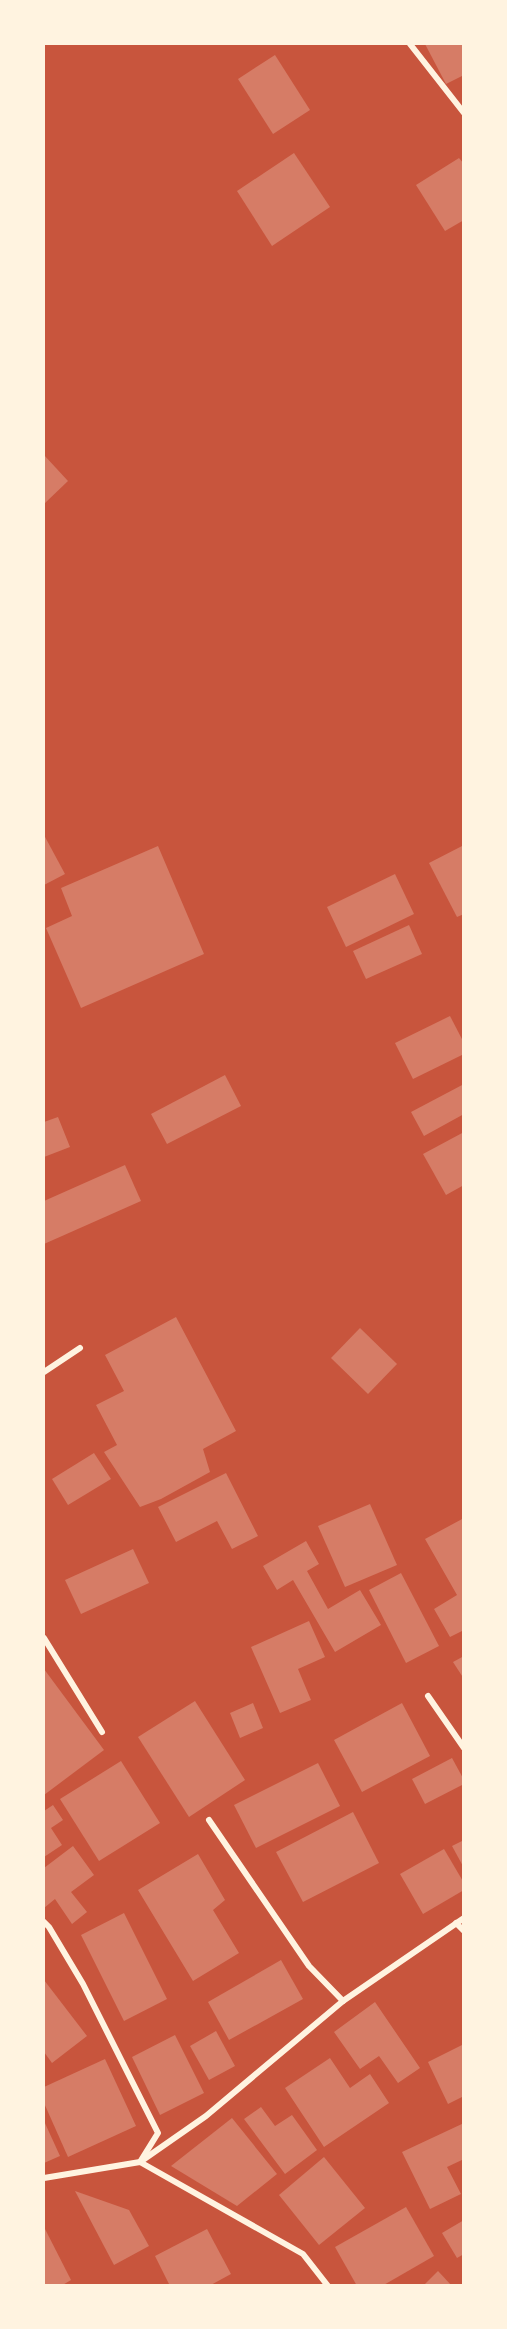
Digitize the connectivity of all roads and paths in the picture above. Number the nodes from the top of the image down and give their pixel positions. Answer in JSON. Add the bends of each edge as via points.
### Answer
{"nodes":[{"id":1,"x":410,"y":44,"type":"edge"},
{"id":2,"x":464,"y":113,"type":"edge"},
{"id":3,"x":80,"y":1348,"type":"dead end"},
{"id":4,"x":44,"y":1372,"type":"edge"},
{"id":5,"x":44,"y":1638,"type":"edge"},
{"id":6,"x":428,"y":1696,"type":"dead end"},
{"id":7,"x":102,"y":1732,"type":"dead end"},
{"id":8,"x":464,"y":1748,"type":"edge"},
{"id":9,"x":209,"y":1820,"type":"dead end"},
{"id":10,"x":464,"y":1918,"type":"edge"},
{"id":11,"x":456,"y":1923,"type":"junction"},
{"id":12,"x":45,"y":1927,"type":"edge"},
{"id":13,"x":464,"y":1931,"type":"edge"},
{"id":14,"x":343,"y":2001,"type":"junction"},
{"id":15,"x":140,"y":2162,"type":"junction"},
{"id":16,"x":44,"y":2178,"type":"edge"},
{"id":17,"x":328,"y":2286,"type":"edge"}],
"edges":[{"from":1,"to":2,"type":"street"},
{"from":3,"to":4,"type":"street"},
{"from":5,"to":7,"type":"street"},
{"from":6,"to":8,"type":"street"},
{"from":9,"to":14,"type":"street","via":[[309,1966]]},
{"from":10,"to":11,"type":"street"},
{"from":11,"to":13,"type":"street"},
{"from":11,"to":14,"type":"street"},
{"from":12,"to":15,"type":"street","via":[[83,1984],[158,2133]]},
{"from":14,"to":15,"type":"street","via":[[206,2116]]},
{"from":15,"to":16,"type":"street"},
{"from":15,"to":17,"type":"street","via":[[303,2254]]}]}
